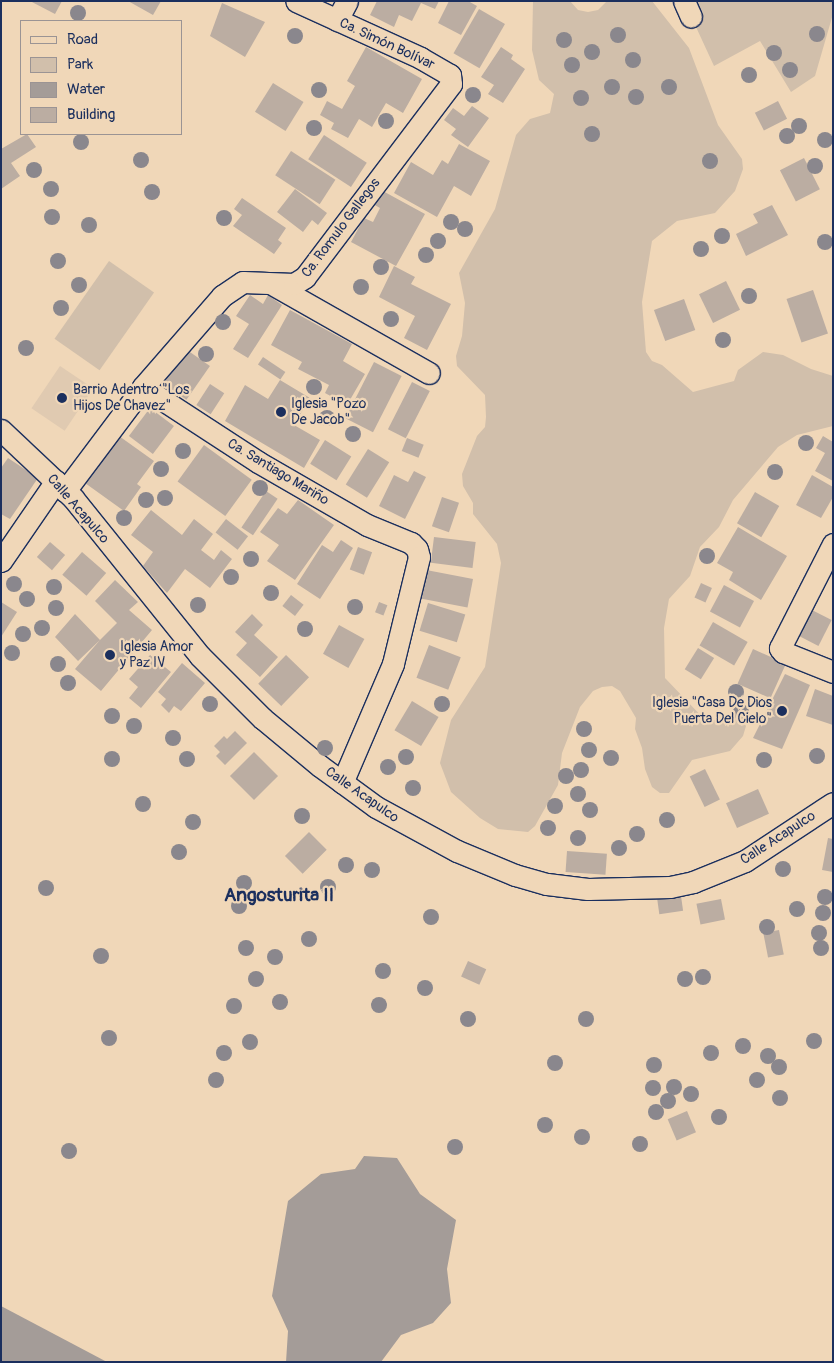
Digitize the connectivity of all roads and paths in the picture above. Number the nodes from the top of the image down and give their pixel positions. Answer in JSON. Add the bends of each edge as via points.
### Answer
{"nodes":[{"id":1,"x":296,"y":1,"type":"edge"},
{"id":2,"x":347,"y":1,"type":"edge"},
{"id":3,"x":337,"y":20,"type":"junction"},
{"id":4,"x":450,"y":75,"type":"joint"},
{"id":5,"x":273,"y":284,"type":"junction"},
{"id":6,"x":429,"y":373,"type":"dead end"},
{"id":7,"x":143,"y":387,"type":"junction"},
{"id":8,"x":1,"y":430,"type":"edge"},
{"id":9,"x":61,"y":486,"type":"junction"},
{"id":10,"x":833,"y":544,"type":"edge"},
{"id":11,"x":1,"y":561,"type":"edge"},
{"id":12,"x":833,"y":672,"type":"edge"},
{"id":13,"x":342,"y":783,"type":"junction"},
{"id":14,"x":833,"y":803,"type":"edge"}],
"edges":[{"from":1,"to":3,"type":"street","name":"Ca. Simón Bolívar"},
{"from":2,"to":3,"type":"street"},
{"from":3,"to":4,"type":"street","name":"Ca. Simón Bolívar","via":[[421,58]]},
{"from":4,"to":5,"type":"street","name":"Ca. Romulo Gallegos","via":[[451,84],[432,114],[383,172],[305,277],[294,284]]},
{"from":5,"to":6,"type":"street"},
{"from":5,"to":7,"type":"street","name":"Ca. Romulo Gallegos","via":[[243,282],[222,296]]},
{"from":7,"to":9,"type":"street","name":"Ca. Romulo Gallegos"},
{"from":7,"to":13,"type":"street","name":"Ca. Santiago Mariño","via":[[258,462],[367,525],[411,543],[417,549],[419,557],[393,664]]},
{"from":8,"to":9,"type":"street","name":"Calle Acapulco"},
{"from":9,"to":11,"type":"street","name":"Ca. Romulo Gallegos"},
{"from":9,"to":13,"type":"street","name":"Calle Acapulco","via":[[200,656],[262,718]]},
{"from":10,"to":12,"type":"street","via":[[780,648]]},
{"from":13,"to":14,"type":"street","name":"Calle Acapulco","via":[[402,823],[479,861],[547,884],[588,889],[649,890],[693,882],[745,861]]}]}
